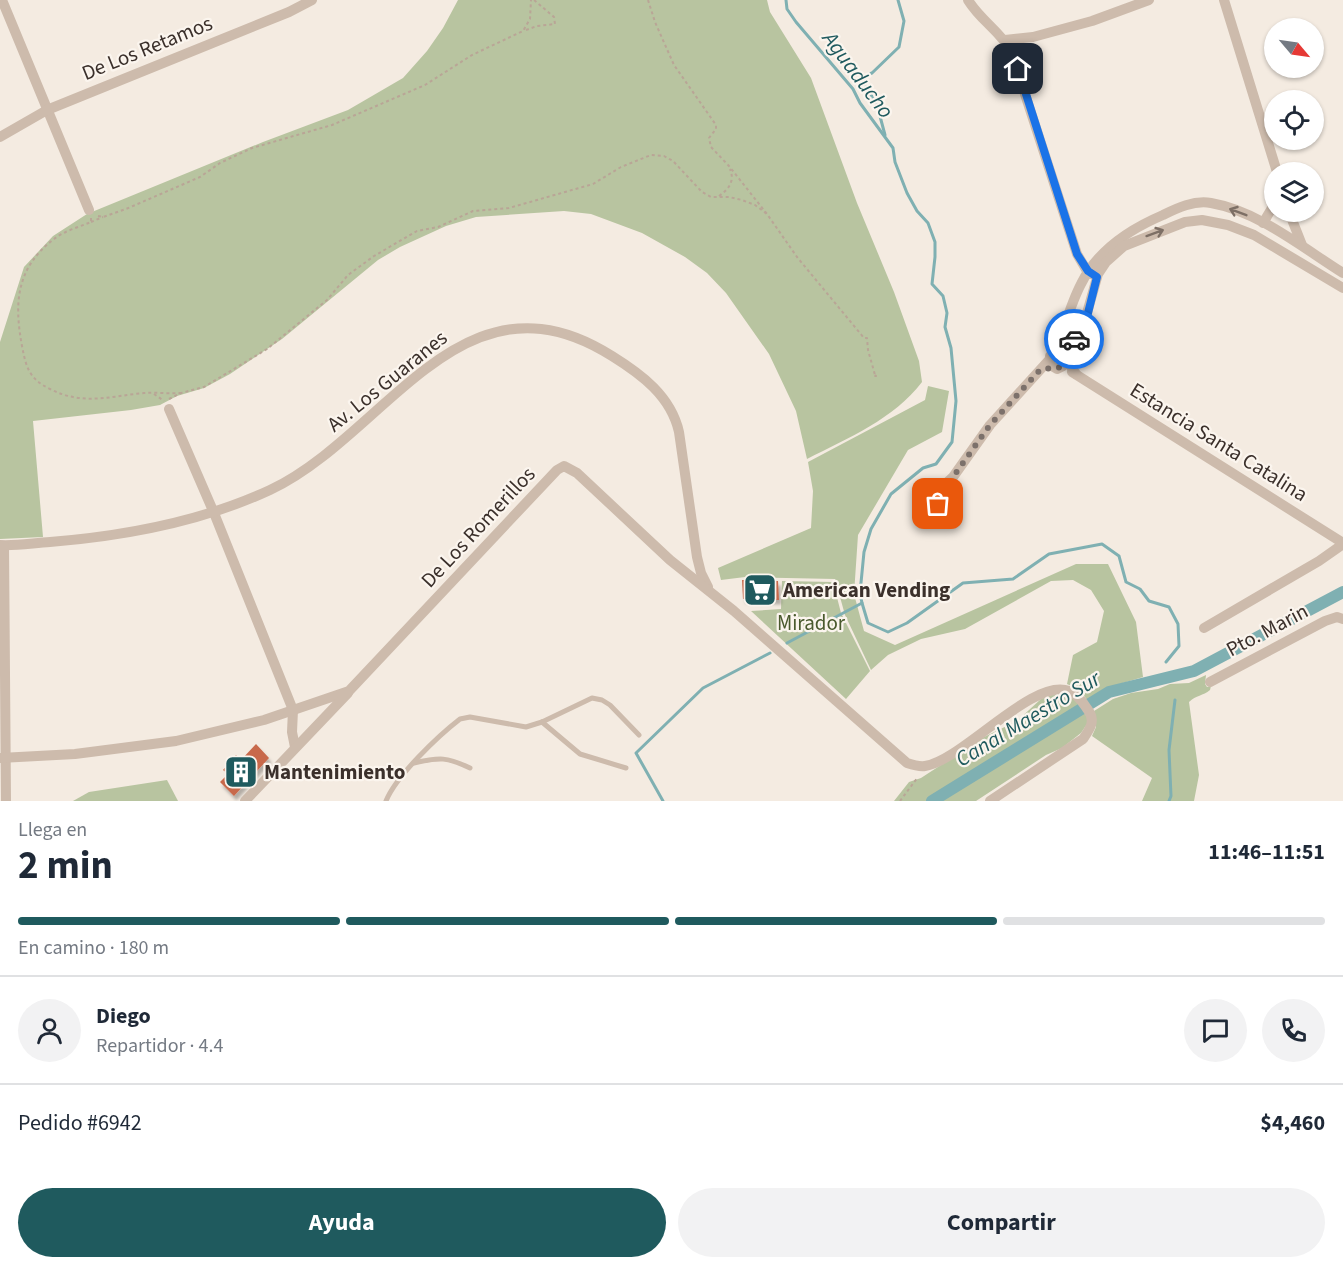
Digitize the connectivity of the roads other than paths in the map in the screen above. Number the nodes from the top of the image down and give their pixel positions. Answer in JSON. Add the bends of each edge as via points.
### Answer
{"nodes":[{"id":1,"x":2,"y":0,"type":"edge"},
{"id":2,"x":312,"y":0,"type":"edge"},
{"id":3,"x":968,"y":0,"type":"edge"},
{"id":4,"x":1149,"y":0,"type":"edge"},
{"id":5,"x":1224,"y":0,"type":"edge"},
{"id":6,"x":1005,"y":40,"type":"junction"},
{"id":7,"x":47,"y":110,"type":"junction"},
{"id":8,"x":0,"y":137,"type":"edge"},
{"id":9,"x":1274,"y":162,"type":"edge"},
{"id":10,"x":91,"y":212,"type":"road end"},
{"id":11,"x":1293,"y":222,"type":"edge"},
{"id":12,"x":1263,"y":223,"type":"joint"},
{"id":13,"x":1302,"y":246,"type":"junction"},
{"id":14,"x":1343,"y":273,"type":"edge"},
{"id":15,"x":1092,"y":274,"type":"junction"},
{"id":16,"x":1343,"y":288,"type":"edge"},
{"id":17,"x":1057,"y":361,"type":"junction"},
{"id":18,"x":169,"y":409,"type":"road end"},
{"id":19,"x":945,"y":492,"type":"dead end"},
{"id":20,"x":214,"y":513,"type":"junction"},
{"id":21,"x":1343,"y":543,"type":"edge"},
{"id":22,"x":2,"y":545,"type":"edge"},
{"id":23,"x":712,"y":592,"type":"junction"},
{"id":24,"x":1343,"y":619,"type":"edge"},
{"id":25,"x":1204,"y":628,"type":"dead end"},
{"id":26,"x":1210,"y":682,"type":"dead end"},
{"id":27,"x":349,"y":692,"type":"junction"},
{"id":28,"x":293,"y":710,"type":"junction"},
{"id":29,"x":542,"y":722,"type":"junction"},
{"id":30,"x":639,"y":735,"type":"dead end"},
{"id":31,"x":295,"y":747,"type":"junction"},
{"id":32,"x":3,"y":758,"type":"edge"},
{"id":33,"x":414,"y":763,"type":"junction"},
{"id":34,"x":470,"y":768,"type":"dead end"},
{"id":35,"x":626,"y":768,"type":"dead end"},
{"id":36,"x":6,"y":801,"type":"edge"},
{"id":37,"x":245,"y":801,"type":"edge"},
{"id":38,"x":386,"y":801,"type":"edge"},
{"id":39,"x":990,"y":801,"type":"edge"}],
"edges":[{"from":1,"to":7,"type":"street"},
{"from":2,"to":7,"type":"street","name":"De Los Retamos"},
{"from":3,"to":6,"type":"street"},
{"from":4,"to":6,"type":"street","via":[[1092,21],[1024,39]]},
{"from":5,"to":9,"type":"street"},
{"from":6,"to":15,"type":"street","via":[[1018,69],[1077,254]]},
{"from":7,"to":8,"type":"street","name":"De Los Retamos"},
{"from":7,"to":10,"type":"street"},
{"from":11,"to":13,"type":"street"},
{"from":12,"to":13,"type":"street"},
{"from":12,"to":15,"type":"street","one_way":true,"via":[[1210,203],[1192,204],[1129,231],[1091,266]]},
{"from":13,"to":14,"type":"street"},
{"from":15,"to":16,"type":"street","one_way":true,"via":[[1124,246],[1185,222],[1202,220],[1254,235]]},
{"from":15,"to":17,"type":"street","via":[[1080,284]]},
{"from":15,"to":17,"type":"street","via":[[1088,313],[1069,349]]},
{"from":17,"to":19,"type":"street","via":[[1040,370],[990,425]]},
{"from":17,"to":21,"type":"street","name":"Estancia Santa Catalina"},
{"from":18,"to":20,"type":"street"},
{"from":20,"to":22,"type":"street","name":"Av. Los Guaranes","via":[[127,534]]},
{"from":20,"to":23,"type":"street","name":"Av. Los Guaranes","via":[[273,489],[308,467],[416,376],[461,345],[500,331],[541,329],[578,339],[610,355],[650,384],[670,408],[679,432],[697,557]]},
{"from":20,"to":28,"type":"street"},
{"from":21,"to":25,"type":"street"},
{"from":22,"to":32,"type":"street"},
{"from":23,"to":27,"type":"street","name":"De Los Romerillos","via":[[670,560],[577,473],[564,466]]},
{"from":23,"to":39,"type":"street","name":"De Los Romerillos","via":[[914,766],[938,762],[986,729],[1018,714],[1039,696],[1062,689],[1081,699],[1090,713],[1091,726],[1075,745]]},
{"from":24,"to":26,"type":"street","name":"Pto. Marin","via":[[1325,621]]},
{"from":27,"to":28,"type":"street","name":"De Los Romerillos"},
{"from":27,"to":31,"type":"street"},
{"from":28,"to":31,"type":"street"},
{"from":28,"to":32,"type":"street","name":"De Los Romerillos","via":[[176,741]]},
{"from":29,"to":30,"type":"lane","via":[[592,698],[610,705]]},
{"from":29,"to":33,"type":"lane","via":[[525,727],[470,717],[460,719]]},
{"from":29,"to":35,"type":"lane","via":[[580,754]]},
{"from":31,"to":37,"type":"street"},
{"from":32,"to":36,"type":"street"},
{"from":33,"to":34,"type":"lane","via":[[451,759]]},
{"from":33,"to":38,"type":"lane"}]}
